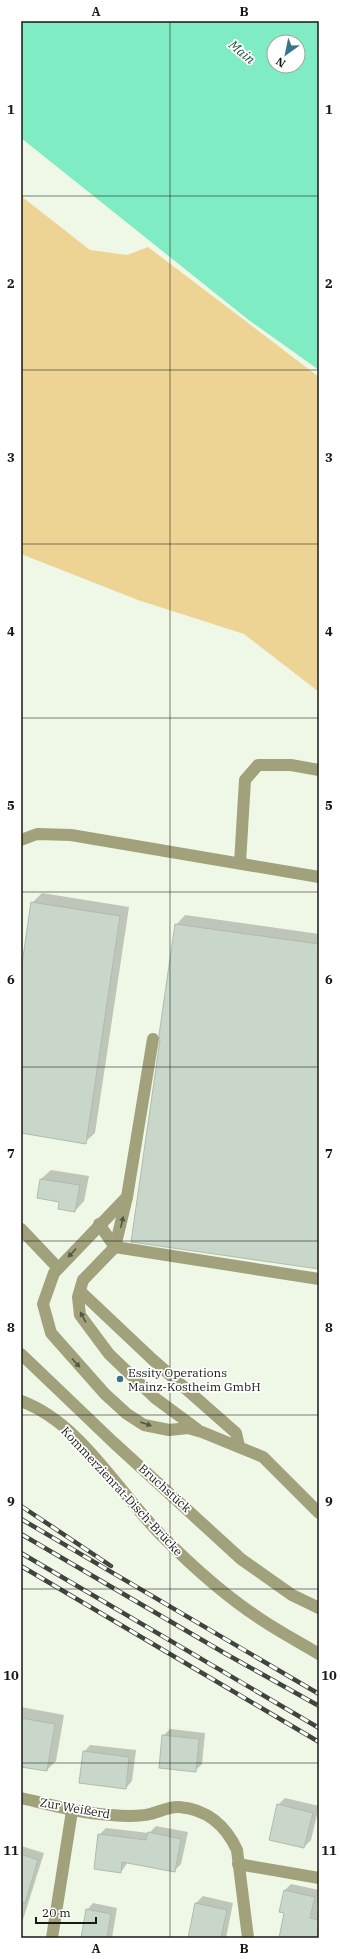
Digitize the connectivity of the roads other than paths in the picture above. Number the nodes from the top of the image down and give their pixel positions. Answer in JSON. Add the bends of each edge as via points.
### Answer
{"nodes":[{"id":1,"x":319,"y":770,"type":"edge"},
{"id":2,"x":21,"y":840,"type":"edge"},
{"id":3,"x":240,"y":863,"type":"junction"},
{"id":4,"x":319,"y":877,"type":"edge"},
{"id":5,"x":153,"y":1039,"type":"dead end"},
{"id":6,"x":127,"y":1197,"type":"junction"},
{"id":7,"x":99,"y":1224,"type":"junction"},
{"id":8,"x":21,"y":1229,"type":"edge"},
{"id":9,"x":115,"y":1247,"type":"junction"},
{"id":10,"x":58,"y":1268,"type":"junction"},
{"id":11,"x":319,"y":1279,"type":"edge"},
{"id":12,"x":80,"y":1290,"type":"junction"},
{"id":13,"x":21,"y":1354,"type":"edge"},
{"id":14,"x":21,"y":1401,"type":"edge"},
{"id":15,"x":202,"y":1432,"type":"junction"},
{"id":16,"x":239,"y":1446,"type":"junction"},
{"id":17,"x":319,"y":1513,"type":"edge"},
{"id":18,"x":319,"y":1608,"type":"edge"},
{"id":19,"x":319,"y":1654,"type":"edge"},
{"id":20,"x":21,"y":1798,"type":"edge"},
{"id":21,"x":72,"y":1810,"type":"junction"},
{"id":22,"x":238,"y":1864,"type":"junction"},
{"id":23,"x":319,"y":1878,"type":"edge"},
{"id":24,"x":52,"y":1938,"type":"edge"},
{"id":25,"x":248,"y":1938,"type":"edge"}],
"edges":[{"from":1,"to":3,"type":"street","via":[[290,765],[258,765],[245,780]]},
{"from":2,"to":3,"type":"street","via":[[37,834],[71,835]]},
{"from":3,"to":4,"type":"street"},
{"from":5,"to":6,"type":"street"},
{"from":6,"to":7,"type":"street"},
{"from":9,"to":6,"type":"street","one_way":true},
{"from":7,"to":9,"type":"street"},
{"from":7,"to":10,"type":"street","one_way":true},
{"from":8,"to":10,"type":"street"},
{"from":9,"to":11,"type":"street"},
{"from":9,"to":12,"type":"street","via":[[83,1280]]},
{"from":10,"to":15,"type":"street","one_way":true,"via":[[43,1304],[51,1333],[73,1359],[114,1403],[144,1425],[169,1430],[188,1428]]},
{"from":15,"to":12,"type":"street","one_way":true,"via":[[155,1398],[109,1354],[80,1315]]},
{"from":12,"to":16,"type":"street","via":[[152,1359],[236,1433]]},
{"from":13,"to":18,"type":"street","name":"Bruchstück","via":[[242,1559],[292,1595]]},
{"from":14,"to":19,"type":"street","name":"Kommerzienrat-Disch-Brücke","via":[[52,1417],[72,1433],[142,1516],[190,1564],[259,1618]]},
{"from":15,"to":16,"type":"street"},
{"from":16,"to":17,"type":"street","via":[[262,1457]]},
{"from":20,"to":21,"type":"street","name":"Zur Weißerd"},
{"from":21,"to":22,"type":"street","name":"Zur Weißerd","via":[[111,1815],[148,1814],[178,1807],[194,1810],[208,1815],[221,1824],[237,1850]]},
{"from":21,"to":24,"type":"street"},
{"from":22,"to":23,"type":"street"},
{"from":22,"to":25,"type":"street","name":"Zur Weißerd"}]}
